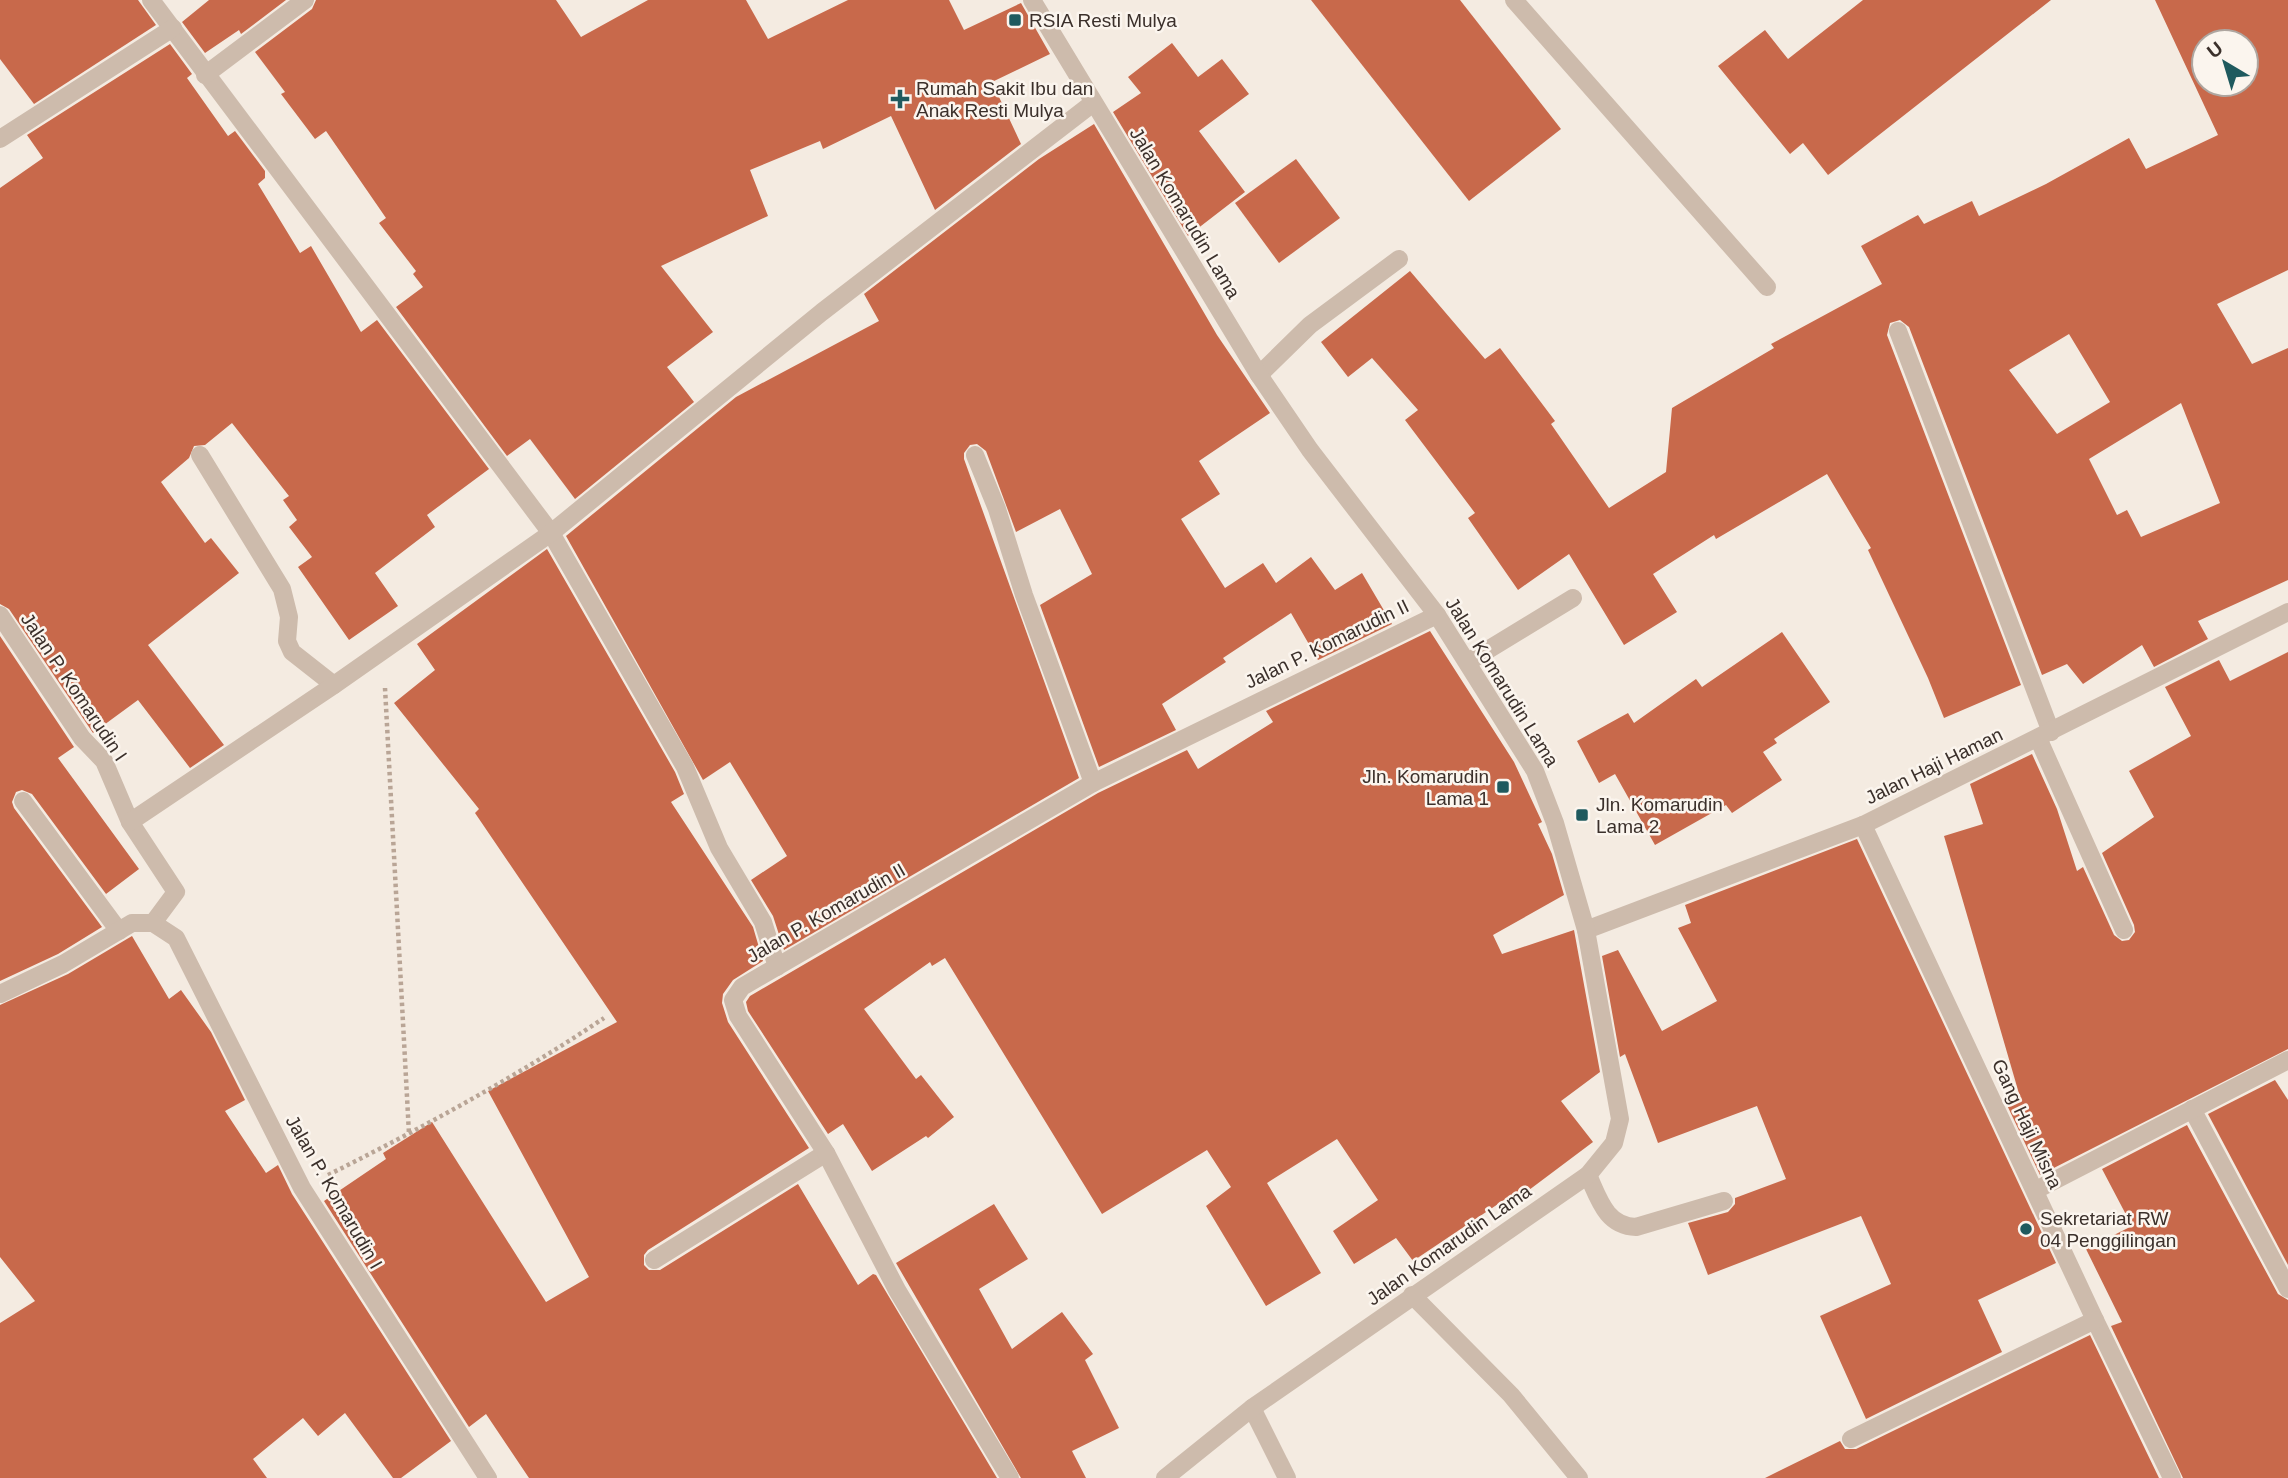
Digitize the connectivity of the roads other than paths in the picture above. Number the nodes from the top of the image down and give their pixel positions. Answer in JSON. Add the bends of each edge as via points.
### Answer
{"nodes":[{"id":1,"x":151,"y":0,"type":"edge"},
{"id":2,"x":305,"y":0,"type":"edge"},
{"id":3,"x":1032,"y":0,"type":"edge"},
{"id":4,"x":1514,"y":0,"type":"edge"},
{"id":5,"x":173,"y":28,"type":"junction"},
{"id":6,"x":205,"y":75,"type":"junction"},
{"id":7,"x":1093,"y":103,"type":"junction"},
{"id":8,"x":0,"y":139,"type":"edge"},
{"id":9,"x":1399,"y":259,"type":"dead end"},
{"id":10,"x":1767,"y":287,"type":"dead end"},
{"id":11,"x":1898,"y":331,"type":"dead end"},
{"id":12,"x":1259,"y":375,"type":"junction"},
{"id":13,"x":975,"y":454,"type":"dead end"},
{"id":14,"x":200,"y":456,"type":"dead end"},
{"id":15,"x":551,"y":533,"type":"junction"},
{"id":16,"x":1573,"y":598,"type":"dead end"},
{"id":17,"x":2288,"y":612,"type":"edge"},
{"id":18,"x":0,"y":615,"type":"edge"},
{"id":19,"x":1437,"y":615,"type":"junction"},
{"id":20,"x":1468,"y":662,"type":"junction"},
{"id":21,"x":334,"y":685,"type":"junction"},
{"id":22,"x":2045,"y":735,"type":"junction"},
{"id":23,"x":1093,"y":783,"type":"junction"},
{"id":24,"x":23,"y":801,"type":"dead end"},
{"id":25,"x":130,"y":822,"type":"junction"},
{"id":26,"x":1863,"y":825,"type":"junction"},
{"id":27,"x":153,"y":923,"type":"junction"},
{"id":28,"x":1586,"y":930,"type":"junction"},
{"id":29,"x":2124,"y":930,"type":"dead end"},
{"id":30,"x":119,"y":931,"type":"junction"},
{"id":31,"x":777,"y":967,"type":"junction"},
{"id":32,"x":0,"y":995,"type":"edge"},
{"id":33,"x":2288,"y":1060,"type":"edge"},
{"id":34,"x":2192,"y":1109,"type":"junction"},
{"id":35,"x":826,"y":1153,"type":"junction"},
{"id":36,"x":1588,"y":1175,"type":"junction"},
{"id":37,"x":2036,"y":1190,"type":"junction"},
{"id":38,"x":1724,"y":1201,"type":"dead end"},
{"id":39,"x":654,"y":1260,"type":"dead end"},
{"id":40,"x":2288,"y":1289,"type":"edge"},
{"id":41,"x":1412,"y":1295,"type":"junction"},
{"id":42,"x":2095,"y":1320,"type":"junction"},
{"id":43,"x":1252,"y":1409,"type":"junction"},
{"id":44,"x":1851,"y":1439,"type":"dead end"},
{"id":45,"x":488,"y":1478,"type":"edge"},
{"id":46,"x":1010,"y":1478,"type":"edge"},
{"id":47,"x":1165,"y":1478,"type":"edge"},
{"id":48,"x":1287,"y":1478,"type":"edge"},
{"id":49,"x":1579,"y":1478,"type":"edge"},
{"id":50,"x":2172,"y":1478,"type":"edge"}],
"edges":[{"from":1,"to":5,"type":"street"},
{"from":2,"to":6,"type":"street"},
{"from":3,"to":7,"type":"street","name":"Jalan Komarudin Lama"},
{"from":4,"to":10,"type":"street"},
{"from":5,"to":6,"type":"street"},
{"from":5,"to":8,"type":"street"},
{"from":6,"to":15,"type":"street"},
{"from":7,"to":12,"type":"street","name":"Jalan Komarudin Lama"},
{"from":7,"to":15,"type":"street","via":[[822,313]]},
{"from":9,"to":12,"type":"street","via":[[1310,325]]},
{"from":11,"to":22,"type":"street"},
{"from":12,"to":19,"type":"street","name":"Jalan Komarudin Lama","via":[[1310,450]]},
{"from":13,"to":23,"type":"street"},
{"from":14,"to":21,"type":"street","via":[[282,589],[292,652]]},
{"from":15,"to":21,"type":"street"},
{"from":15,"to":31,"type":"street","via":[[685,767],[719,848],[763,922]]},
{"from":16,"to":20,"type":"street"},
{"from":17,"to":22,"type":"street","name":"Jalan Haji Haman"},
{"from":18,"to":25,"type":"street","name":"Jalan P. Komarudin I","via":[[82,738],[104,761]]},
{"from":19,"to":20,"type":"street","name":"Jalan Komarudin Lama"},
{"from":19,"to":23,"type":"street","name":"Jalan P. Komarudin II"},
{"from":20,"to":28,"type":"street","name":"Jalan Komarudin Lama","via":[[1535,771]]},
{"from":21,"to":25,"type":"street"},
{"from":22,"to":26,"type":"street","name":"Jalan Haji Haman"},
{"from":22,"to":29,"type":"street"},
{"from":23,"to":31,"type":"street","name":"Jalan P. Komarudin II"},
{"from":24,"to":30,"type":"street"},
{"from":25,"to":27,"type":"street","name":"Jalan P. Komarudin I","via":[[176,892]]},
{"from":26,"to":28,"type":"street","name":"Jalan Haji Haman"},
{"from":26,"to":37,"type":"street","name":"Gang Haji Misna"},
{"from":27,"to":30,"type":"street","via":[[132,923]]},
{"from":27,"to":45,"type":"street","name":"Jalan P. Komarudin I","via":[[176,938],[302,1188]]},
{"from":28,"to":36,"type":"street","name":"Jalan Komarudin Lama","via":[[1620,1119],[1614,1143]]},
{"from":30,"to":32,"type":"street"},
{"from":31,"to":35,"type":"street","name":"Jalan P. Komarudin II","via":[[742,987],[733,1000],[738,1016]]},
{"from":33,"to":34,"type":"street"},
{"from":34,"to":37,"type":"street"},
{"from":34,"to":40,"type":"street"},
{"from":35,"to":39,"type":"street"},
{"from":35,"to":46,"type":"street","name":"Jalan P. Komarudin II","via":[[897,1290]]},
{"from":36,"to":38,"type":"street","via":[[1609,1217],[1622,1226],[1636,1227]]},
{"from":36,"to":41,"type":"street","name":"Jalan Komarudin Lama"},
{"from":37,"to":42,"type":"street","name":"Gang Haji Misna"},
{"from":41,"to":43,"type":"street","name":"Jalan Komarudin Lama"},
{"from":41,"to":49,"type":"street","via":[[1511,1395]]},
{"from":42,"to":44,"type":"street"},
{"from":42,"to":50,"type":"street","name":"Gang Haji Misna"},
{"from":43,"to":47,"type":"street","name":"Jalan Komarudin Lama"},
{"from":43,"to":48,"type":"street"}]}
